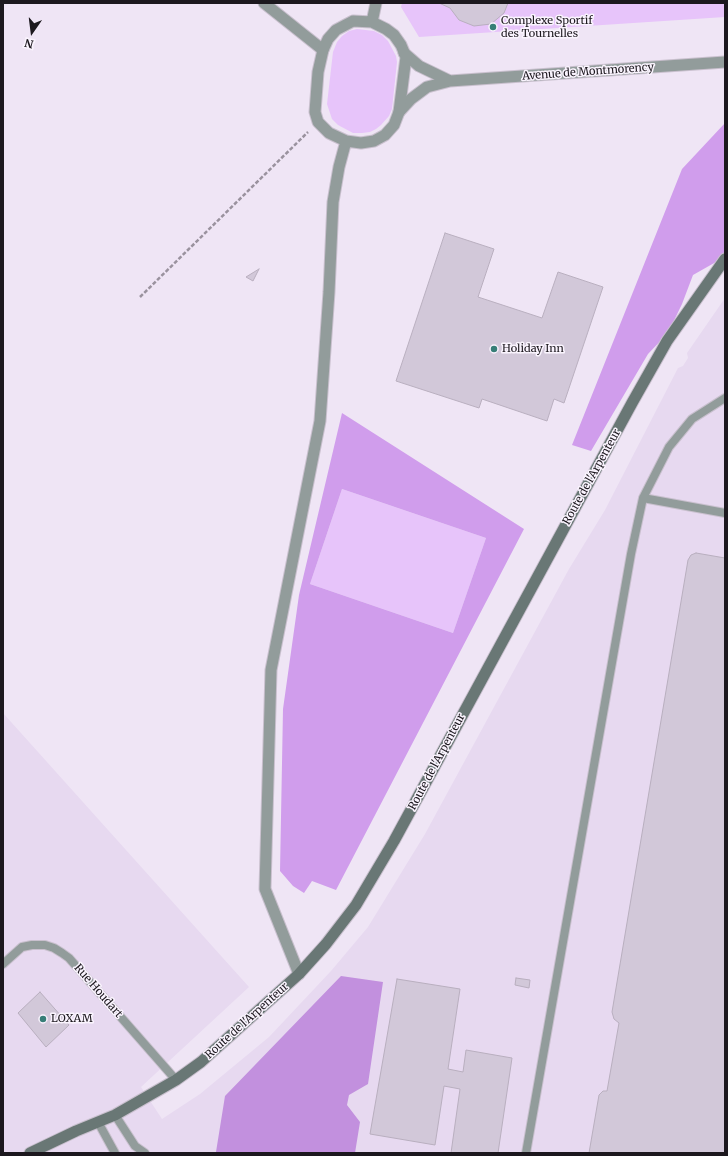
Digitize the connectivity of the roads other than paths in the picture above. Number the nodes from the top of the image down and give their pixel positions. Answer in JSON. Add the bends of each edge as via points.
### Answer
{"nodes":[{"id":1,"x":264,"y":3,"type":"edge"},
{"id":2,"x":376,"y":3,"type":"edge"},
{"id":3,"x":372,"y":22,"type":"junction"},
{"id":4,"x":322,"y":50,"type":"junction"},
{"id":5,"x":404,"y":54,"type":"junction"},
{"id":6,"x":725,"y":62,"type":"edge"},
{"id":7,"x":450,"y":81,"type":"junction"},
{"id":8,"x":399,"y":112,"type":"junction"},
{"id":9,"x":346,"y":141,"type":"junction"},
{"id":10,"x":725,"y":259,"type":"edge"},
{"id":11,"x":725,"y":398,"type":"edge"},
{"id":12,"x":643,"y":498,"type":"junction"},
{"id":13,"x":725,"y":514,"type":"edge"},
{"id":14,"x":3,"y":964,"type":"edge"},
{"id":15,"x":299,"y":974,"type":"junction"},
{"id":16,"x":176,"y":1080,"type":"junction"},
{"id":17,"x":115,"y":1115,"type":"junction"},
{"id":18,"x":98,"y":1122,"type":"junction"},
{"id":19,"x":30,"y":1153,"type":"edge"},
{"id":20,"x":115,"y":1153,"type":"edge"},
{"id":21,"x":145,"y":1153,"type":"edge"},
{"id":22,"x":526,"y":1153,"type":"edge"}],
"edges":[{"from":1,"to":4,"type":"street"},
{"from":2,"to":3,"type":"street"},
{"from":3,"to":4,"type":"street","via":[[353,22],[336,30]]},
{"from":3,"to":5,"type":"street","via":[[394,36]]},
{"from":4,"to":9,"type":"street","via":[[315,112],[318,122],[329,133]]},
{"from":5,"to":7,"type":"street","name":"Avenue de Montmorency","via":[[419,66]]},
{"from":5,"to":8,"type":"street","via":[[406,57]]},
{"from":6,"to":7,"type":"street","name":"Avenue de Montmorency"},
{"from":7,"to":8,"type":"street","name":"Avenue de Montmorency","via":[[427,87]]},
{"from":8,"to":9,"type":"street","via":[[394,125],[385,135],[374,141],[361,143]]},
{"from":9,"to":15,"type":"street","via":[[333,202],[320,421],[271,670],[265,889]]},
{"from":10,"to":15,"type":"main road","name":"Route de l'Arpenteur","via":[[667,341],[394,841],[356,905]]},
{"from":11,"to":12,"type":"lane","via":[[692,419],[669,447]]},
{"from":12,"to":13,"type":"lane"},
{"from":12,"to":22,"type":"lane"},
{"from":14,"to":16,"type":"lane","name":"Rue Houdart","via":[[22,947],[32,945],[54,948],[70,958]]},
{"from":15,"to":16,"type":"main road","name":"Route de l'Arpenteur","via":[[201,1062]]},
{"from":16,"to":17,"type":"main road","name":"Route de l'Arpenteur"},
{"from":17,"to":18,"type":"main road","name":"Route de l'Arpenteur"},
{"from":17,"to":21,"type":"lane","via":[[135,1146]]},
{"from":18,"to":19,"type":"main road","name":"Route de l'Arpenteur"},
{"from":18,"to":20,"type":"lane"}]}
